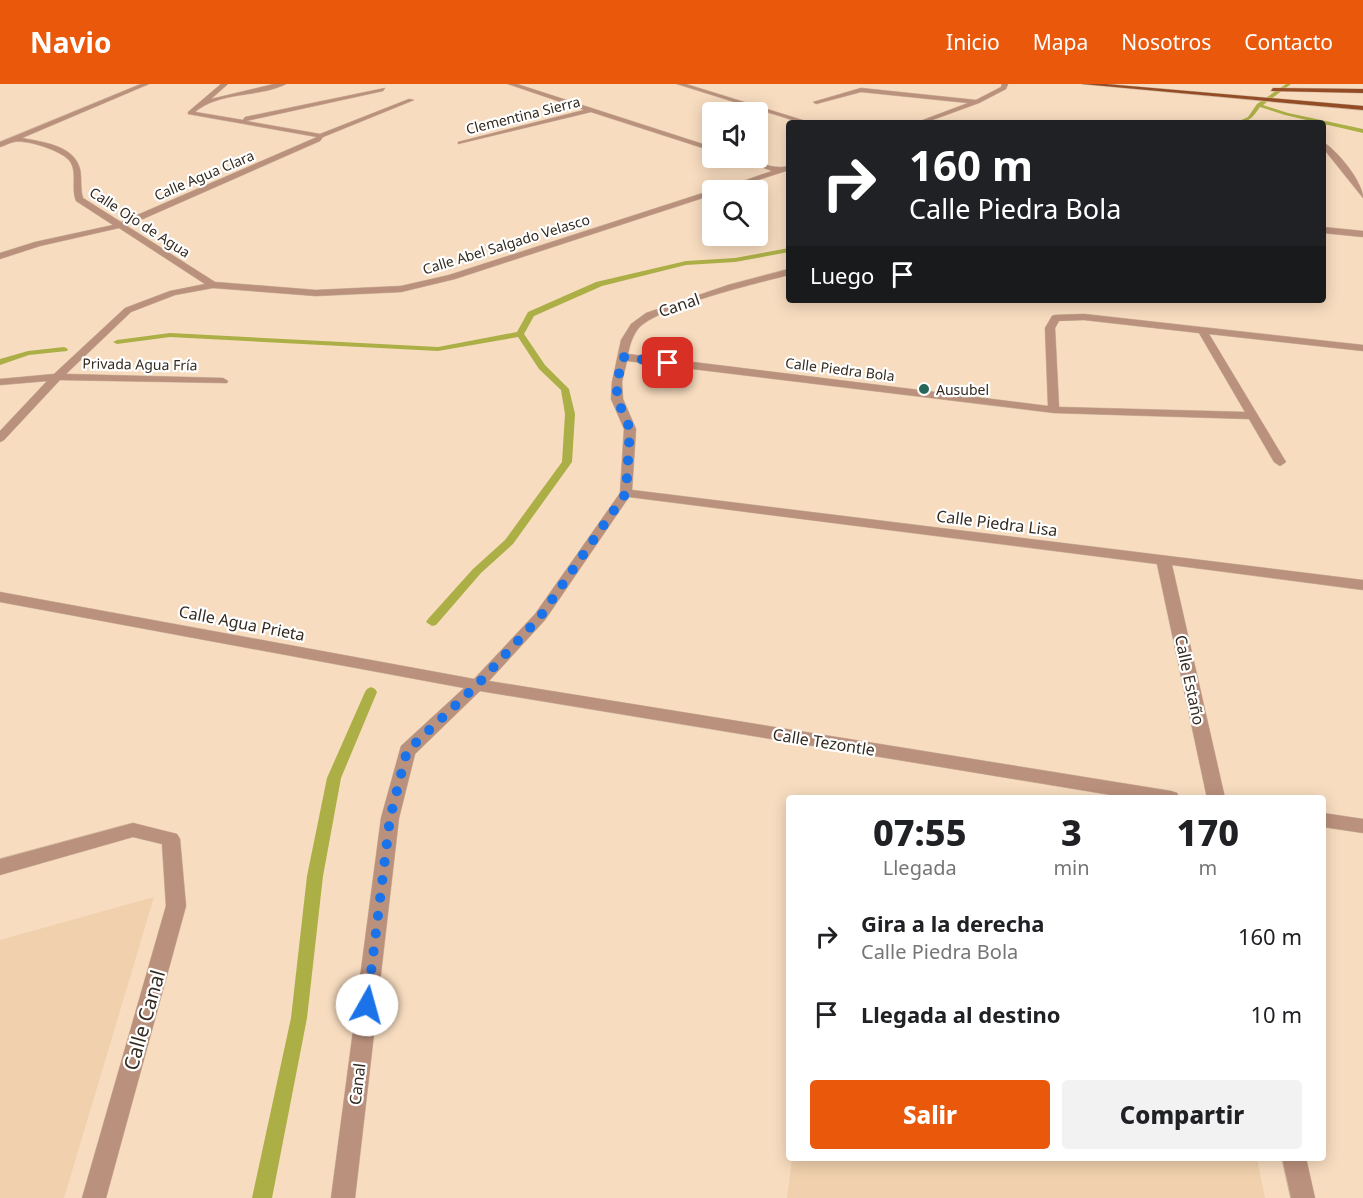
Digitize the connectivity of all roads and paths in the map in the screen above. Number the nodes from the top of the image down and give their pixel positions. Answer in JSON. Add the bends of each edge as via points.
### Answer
{"nodes":[{"id":1,"x":146,"y":84,"type":"edge"},
{"id":2,"x":225,"y":84,"type":"edge"},
{"id":3,"x":284,"y":84,"type":"edge"},
{"id":4,"x":511,"y":84,"type":"edge"},
{"id":5,"x":680,"y":84,"type":"edge"},
{"id":6,"x":1005,"y":84,"type":"edge"},
{"id":7,"x":1084,"y":84,"type":"edge"},
{"id":8,"x":1129,"y":84,"type":"edge"},
{"id":9,"x":1268,"y":87,"type":"edge"},
{"id":10,"x":383,"y":89,"type":"dead end"},
{"id":11,"x":1235,"y":89,"type":"dead end"},
{"id":12,"x":1183,"y":90,"type":"junction"},
{"id":13,"x":1363,"y":91,"type":"edge"},
{"id":14,"x":1322,"y":92,"type":"junction"},
{"id":15,"x":1363,"y":98,"type":"edge"},
{"id":16,"x":411,"y":100,"type":"dead end"},
{"id":17,"x":816,"y":102,"type":"dead end"},
{"id":18,"x":977,"y":102,"type":"junction"},
{"id":19,"x":1363,"y":108,"type":"edge"},
{"id":20,"x":193,"y":109,"type":"junction"},
{"id":21,"x":591,"y":110,"type":"junction"},
{"id":22,"x":799,"y":120,"type":"edge"},
{"id":23,"x":926,"y":120,"type":"edge"},
{"id":24,"x":233,"y":122,"type":"junction"},
{"id":25,"x":321,"y":136,"type":"junction"},
{"id":26,"x":16,"y":139,"type":"junction"},
{"id":27,"x":460,"y":143,"type":"dead end"},
{"id":28,"x":0,"y":145,"type":"edge"},
{"id":29,"x":702,"y":146,"type":"edge"},
{"id":30,"x":1326,"y":147,"type":"edge"},
{"id":31,"x":768,"y":167,"type":"edge"},
{"id":32,"x":786,"y":169,"type":"edge"},
{"id":33,"x":780,"y":171,"type":"junction"},
{"id":34,"x":752,"y":180,"type":"edge"},
{"id":35,"x":702,"y":196,"type":"edge"},
{"id":36,"x":1363,"y":196,"type":"edge"},
{"id":37,"x":122,"y":225,"type":"junction"},
{"id":38,"x":1326,"y":230,"type":"edge"},
{"id":39,"x":1363,"y":234,"type":"edge"},
{"id":40,"x":0,"y":256,"type":"edge"},
{"id":41,"x":786,"y":273,"type":"edge"},
{"id":42,"x":213,"y":285,"type":"junction"},
{"id":43,"x":1202,"y":330,"type":"junction"},
{"id":44,"x":1363,"y":348,"type":"edge"},
{"id":45,"x":623,"y":357,"type":"junction"},
{"id":46,"x":57,"y":377,"type":"junction"},
{"id":47,"x":223,"y":381,"type":"dead end"},
{"id":48,"x":0,"y":382,"type":"edge"},
{"id":49,"x":1054,"y":410,"type":"junction"},
{"id":50,"x":1253,"y":416,"type":"junction"},
{"id":51,"x":0,"y":438,"type":"edge"},
{"id":52,"x":1280,"y":462,"type":"dead end"},
{"id":53,"x":626,"y":493,"type":"junction"},
{"id":54,"x":1164,"y":561,"type":"junction"},
{"id":55,"x":1363,"y":585,"type":"edge"},
{"id":56,"x":0,"y":597,"type":"edge"},
{"id":57,"x":477,"y":685,"type":"junction"},
{"id":58,"x":1153,"y":795,"type":"edge"},
{"id":59,"x":1215,"y":795,"type":"edge"},
{"id":60,"x":1326,"y":820,"type":"edge"},
{"id":61,"x":1363,"y":826,"type":"edge"},
{"id":62,"x":0,"y":867,"type":"edge"},
{"id":63,"x":1295,"y":1161,"type":"edge"},
{"id":64,"x":94,"y":1198,"type":"edge"},
{"id":65,"x":343,"y":1198,"type":"edge"},
{"id":66,"x":1303,"y":1198,"type":"edge"}],
"edges":[{"from":1,"to":26,"type":"street"},
{"from":2,"to":20,"type":"street"},
{"from":3,"to":20,"type":"street","via":[[220,97]]},
{"from":4,"to":21,"type":"street"},
{"from":5,"to":22,"type":"street"},
{"from":6,"to":18,"type":"street"},
{"from":7,"to":12,"type":"main road"},
{"from":8,"to":12,"type":"main road"},
{"from":9,"to":14,"type":"main road"},
{"from":10,"to":24,"type":"street"},
{"from":11,"to":12,"type":"main road"},
{"from":12,"to":19,"type":"main road"},
{"from":13,"to":14,"type":"main road"},
{"from":14,"to":15,"type":"main road"},
{"from":16,"to":25,"type":"street","name":"Calle Agua Clara"},
{"from":17,"to":18,"type":"street","via":[[861,90]]},
{"from":18,"to":23,"type":"street"},
{"from":20,"to":24,"type":"street","via":[[190,113]]},
{"from":21,"to":27,"type":"street","name":"Clementina Sierra"},
{"from":21,"to":29,"type":"street"},
{"from":24,"to":25,"type":"street"},
{"from":25,"to":37,"type":"street","name":"Calle Agua Clara","via":[[318,141]]},
{"from":26,"to":28,"type":"street"},
{"from":26,"to":37,"type":"street","name":"Calle Ojo de Agua","via":[[60,150],[74,160],[79,199]]},
{"from":30,"to":36,"type":"street","via":[[1350,170]]},
{"from":31,"to":33,"type":"street"},
{"from":32,"to":33,"type":"street"},
{"from":33,"to":34,"type":"street"},
{"from":35,"to":42,"type":"street","name":"Calle Abel Salgado Velasco","via":[[452,277],[401,289],[316,293]]},
{"from":37,"to":40,"type":"street","name":"Calle Agua Clara"},
{"from":37,"to":42,"type":"street","name":"Calle Ojo de Agua"},
{"from":38,"to":39,"type":"street"},
{"from":41,"to":45,"type":"street","name":"Canal","via":[[649,315],[626,340]]},
{"from":42,"to":46,"type":"street","name":"Calle Abel Salgado Velasco","via":[[173,293],[128,310]]},
{"from":43,"to":44,"type":"street"},
{"from":43,"to":49,"type":"street","via":[[1084,317],[1055,318],[1050,328]]},
{"from":43,"to":50,"type":"street"},
{"from":45,"to":49,"type":"street","name":"Calle Piedra Bola"},
{"from":45,"to":53,"type":"street","name":"Canal","via":[[617,399],[630,429]]},
{"from":46,"to":47,"type":"street","name":"Privada Agua Fría"},
{"from":46,"to":48,"type":"street","name":"Privada Agua Fría"},
{"from":46,"to":51,"type":"street","name":"Calle Abel Salgado Velasco"},
{"from":49,"to":50,"type":"street","name":"Calle Piedra Bola"},
{"from":50,"to":52,"type":"street"},
{"from":53,"to":54,"type":"street","name":"Calle Piedra Lisa"},
{"from":53,"to":57,"type":"street","name":"Canal","via":[[540,617]]},
{"from":54,"to":55,"type":"street","name":"Calle Piedra Lisa"},
{"from":54,"to":59,"type":"street","name":"Calle Estaño"},
{"from":56,"to":57,"type":"street","name":"Calle Agua Prieta"},
{"from":57,"to":58,"type":"street","name":"Calle Tezontle"},
{"from":57,"to":65,"type":"street","name":"Canal","via":[[407,751],[398,784],[390,818]]},
{"from":60,"to":61,"type":"street"},
{"from":62,"to":64,"type":"street","name":"Calle Canal","via":[[134,830],[171,839],[176,906]]},
{"from":63,"to":66,"type":"street"}]}
